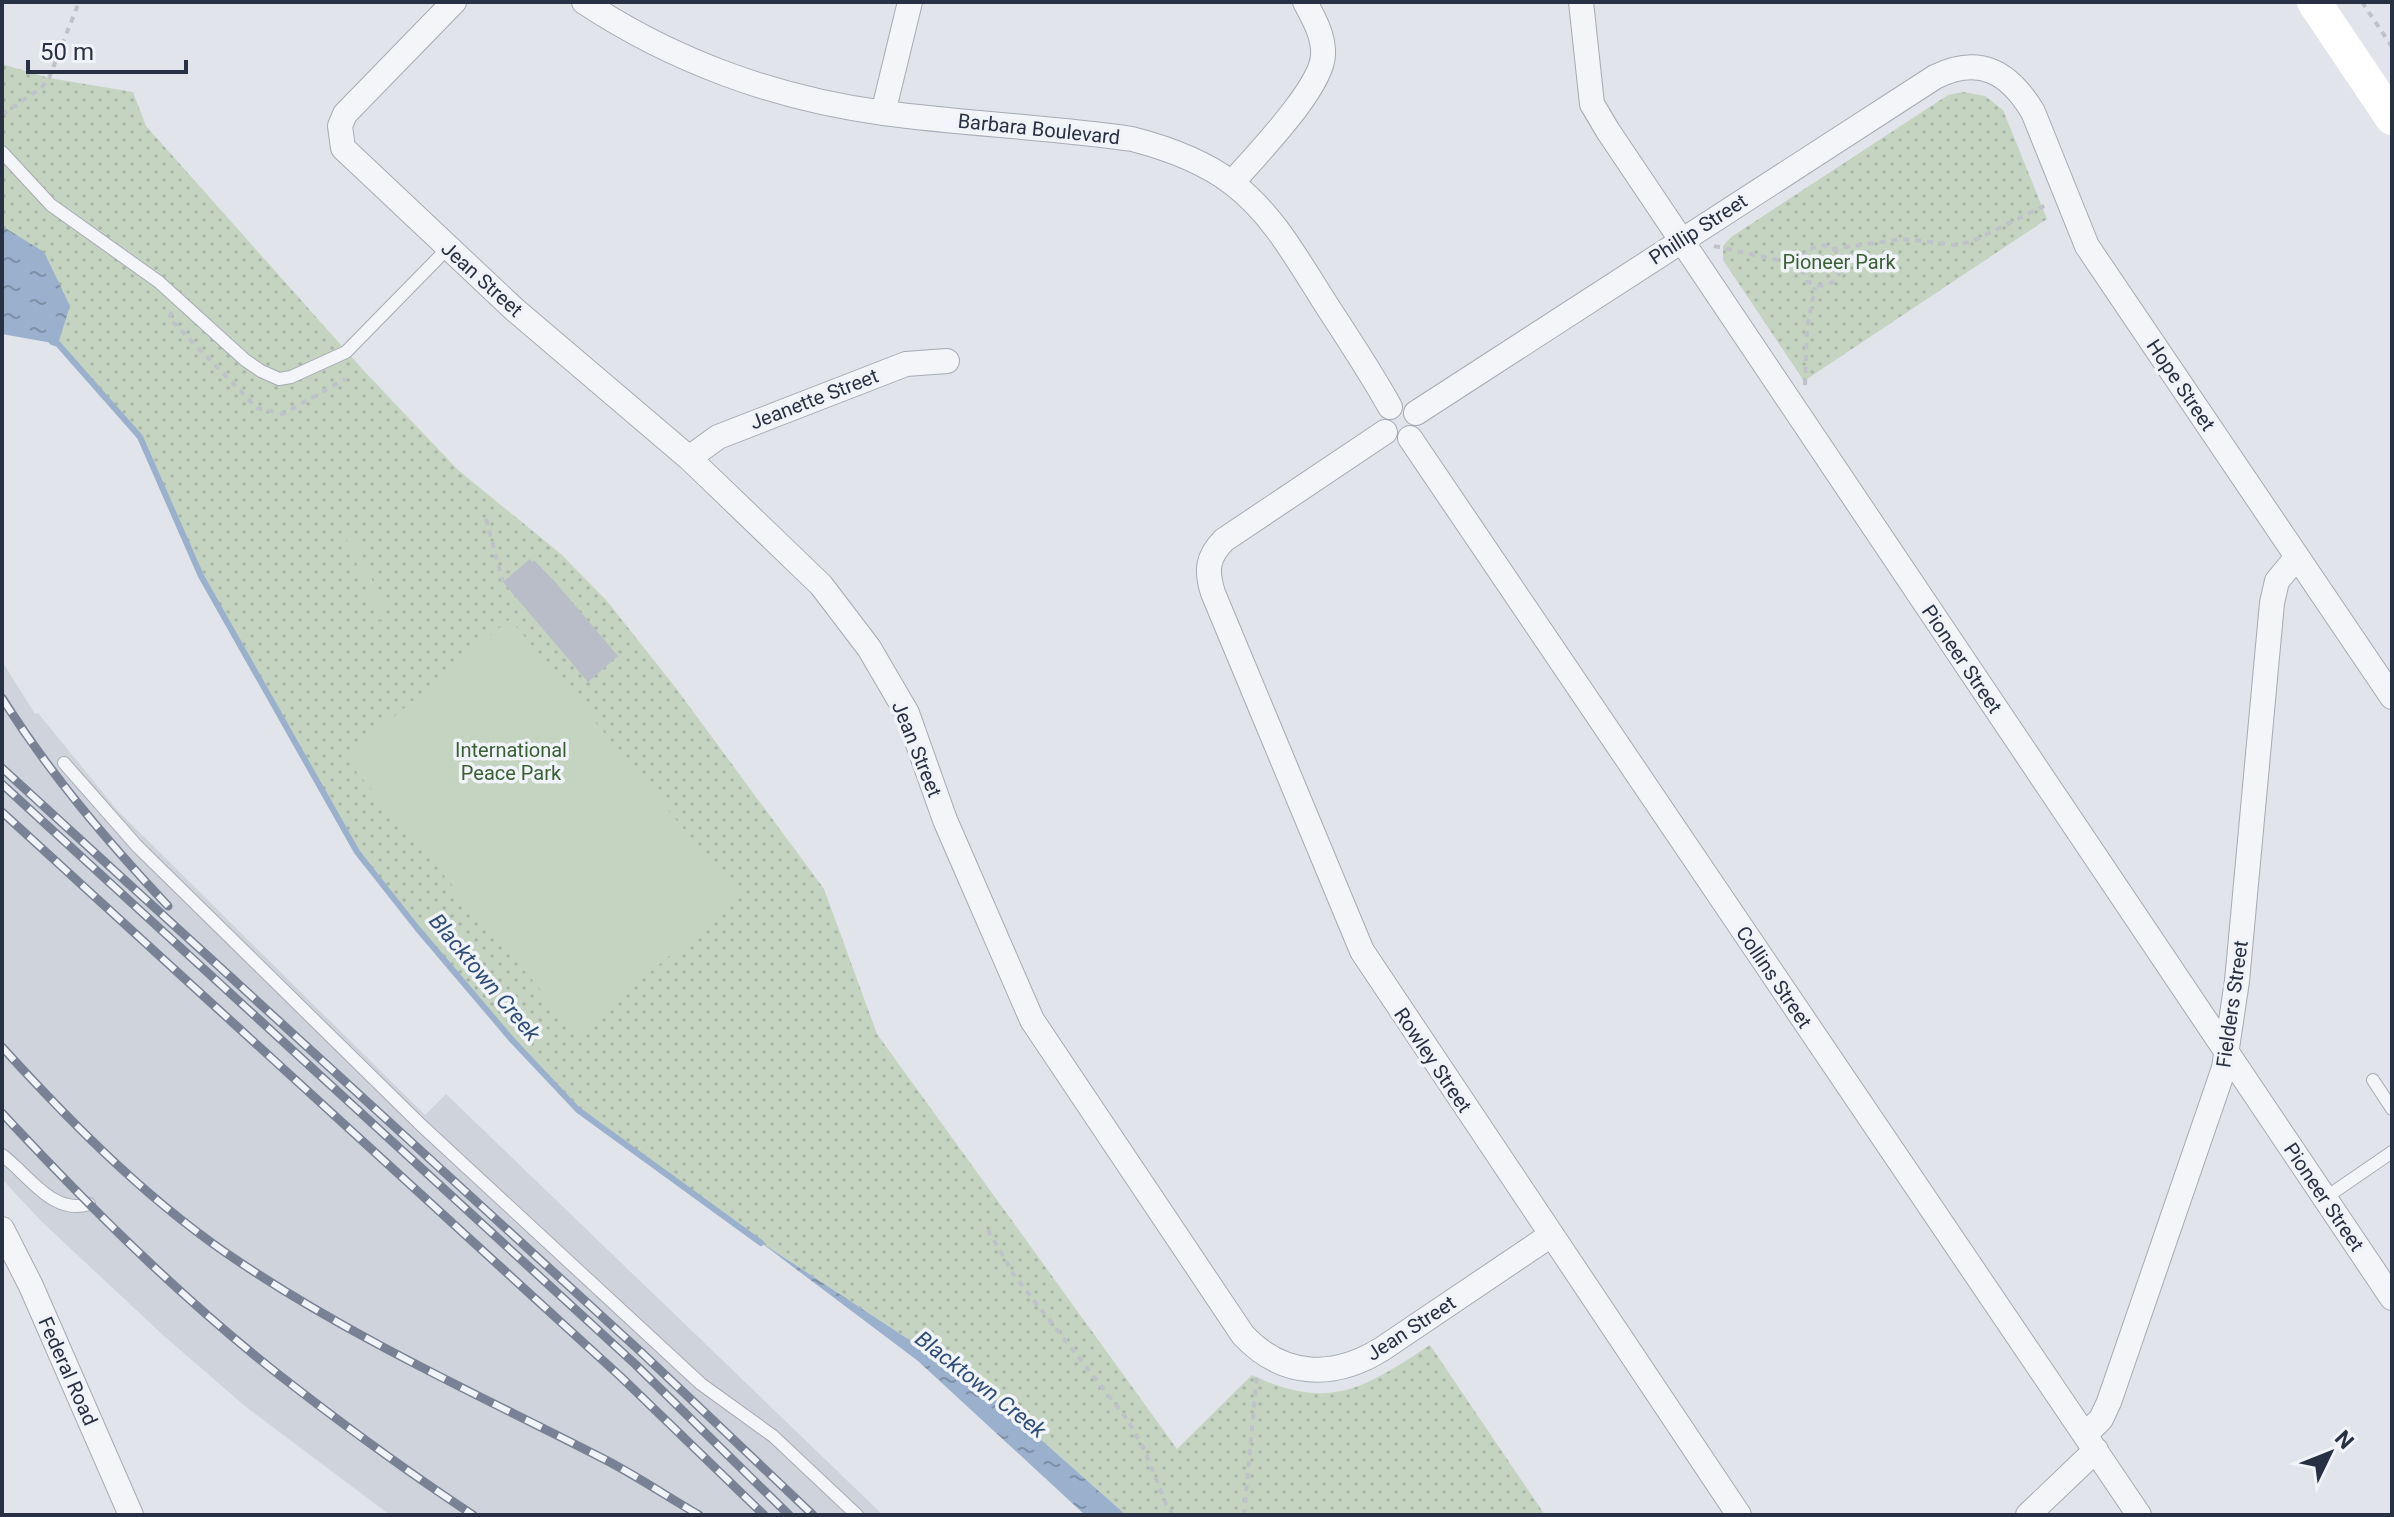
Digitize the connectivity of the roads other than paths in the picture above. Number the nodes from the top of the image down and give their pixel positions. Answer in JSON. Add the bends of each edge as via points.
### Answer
{"nodes":[{"id":1,"x":454,"y":2,"type":"edge"},
{"id":2,"x":584,"y":2,"type":"edge"},
{"id":3,"x":910,"y":2,"type":"edge"},
{"id":4,"x":1305,"y":2,"type":"edge"},
{"id":5,"x":1581,"y":2,"type":"edge"},
{"id":6,"x":2314,"y":2,"type":"edge"},
{"id":7,"x":2336,"y":2,"type":"edge"},
{"id":8,"x":1987,"y":69,"type":"joint"},
{"id":9,"x":2392,"y":90,"type":"edge"},
{"id":10,"x":883,"y":113,"type":"junction"},
{"id":11,"x":2392,"y":118,"type":"edge"},
{"id":12,"x":2,"y":152,"type":"edge"},
{"id":13,"x":7,"y":167,"type":"edge"},
{"id":14,"x":1232,"y":183,"type":"junction"},
{"id":15,"x":1680,"y":241,"type":"junction"},
{"id":16,"x":448,"y":248,"type":"junction"},
{"id":17,"x":947,"y":361,"type":"dead end"},
{"id":18,"x":1390,"y":407,"type":"junction"},
{"id":19,"x":1416,"y":413,"type":"junction"},
{"id":20,"x":1385,"y":432,"type":"junction"},
{"id":21,"x":1410,"y":438,"type":"junction"},
{"id":22,"x":689,"y":458,"type":"junction"},
{"id":23,"x":2297,"y":557,"type":"junction"},
{"id":24,"x":2392,"y":697,"type":"edge"},
{"id":25,"x":64,"y":763,"type":"dead end"},
{"id":26,"x":2227,"y":1052,"type":"junction"},
{"id":27,"x":2373,"y":1080,"type":"dead end"},
{"id":28,"x":2392,"y":1109,"type":"edge"},
{"id":29,"x":2392,"y":1152,"type":"edge"},
{"id":30,"x":2,"y":1155,"type":"edge"},
{"id":31,"x":2325,"y":1198,"type":"junction"},
{"id":32,"x":89,"y":1204,"type":"dead end"},
{"id":33,"x":2,"y":1229,"type":"edge"},
{"id":34,"x":1551,"y":1235,"type":"junction"},
{"id":35,"x":2392,"y":1298,"type":"edge"},
{"id":36,"x":2091,"y":1442,"type":"junction"},
{"id":37,"x":131,"y":1515,"type":"edge"},
{"id":38,"x":857,"y":1515,"type":"edge"},
{"id":39,"x":1739,"y":1515,"type":"edge"},
{"id":40,"x":2028,"y":1515,"type":"edge"},
{"id":41,"x":2139,"y":1515,"type":"edge"}],
"edges":[{"from":1,"to":16,"type":"street","name":"Jean Street","via":[[355,100],[339,138],[355,162]]},
{"from":2,"to":10,"type":"street","name":"Barbara Boulevard","via":[[676,54],[733,77]]},
{"from":3,"to":10,"type":"street"},
{"from":4,"to":14,"type":"street","via":[[1317,24],[1323,58],[1308,93]]},
{"from":5,"to":15,"type":"street","name":"Pioneer Street","via":[[1592,104]]},
{"from":6,"to":11,"type":"street"},
{"from":7,"to":9,"type":"street"},
{"from":8,"to":15,"type":"street","name":"Phillip Street","via":[[1962,67],[1935,77]]},
{"from":8,"to":23,"type":"street","name":"Hope Street","via":[[2010,80],[2022,94],[2081,233]]},
{"from":10,"to":14,"type":"street","name":"Barbara Boulevard","via":[[1132,139],[1176,153]]},
{"from":12,"to":13,"type":"lane"},
{"from":13,"to":16,"type":"lane","via":[[159,282],[245,360],[279,379],[346,352]]},
{"from":14,"to":18,"type":"street","name":"Barbara Boulevard","via":[[1280,233]]},
{"from":15,"to":19,"type":"street","name":"Phillip Street"},
{"from":15,"to":26,"type":"street","name":"Pioneer Street"},
{"from":16,"to":22,"type":"street","name":"Jean Street"},
{"from":17,"to":22,"type":"street","name":"Jeanette Street","via":[[906,364],[718,437]]},
{"from":18,"to":19,"type":"street","via":[[1405,404]]},
{"from":18,"to":20,"type":"street","via":[[1382,419]]},
{"from":19,"to":21,"type":"street","via":[[1417,429]]},
{"from":20,"to":21,"type":"street","via":[[1399,441]]},
{"from":20,"to":34,"type":"street","name":"Rowley Street","via":[[1224,540],[1214,549],[1207,573],[1356,941]]},
{"from":21,"to":36,"type":"street","name":"Collins Street"},
{"from":22,"to":34,"type":"street","name":"Jean Street","via":[[821,585],[869,648],[907,713],[945,820],[1032,1020],[1252,1344],[1293,1366],[1328,1371],[1354,1364]]},
{"from":23,"to":24,"type":"street","name":"Hope Street"},
{"from":23,"to":26,"type":"street","name":"Fielders Street","via":[[2273,591]]},
{"from":25,"to":38,"type":"lane","via":[[137,846],[421,1125],[701,1384],[773,1436]]},
{"from":26,"to":31,"type":"street","name":"Pioneer Street"},
{"from":26,"to":36,"type":"street","name":"Fielders Street"},
{"from":27,"to":28,"type":"lane"},
{"from":29,"to":31,"type":"lane"},
{"from":30,"to":32,"type":"lane","via":[[56,1201],[71,1207]]},
{"from":31,"to":35,"type":"street","name":"Pioneer Street"},
{"from":33,"to":37,"type":"street","name":"Federal Road"},
{"from":34,"to":39,"type":"street","name":"Rowley Street"},
{"from":36,"to":40,"type":"street","name":"Fielders Street"},
{"from":36,"to":41,"type":"street","name":"Collins Street"}]}
